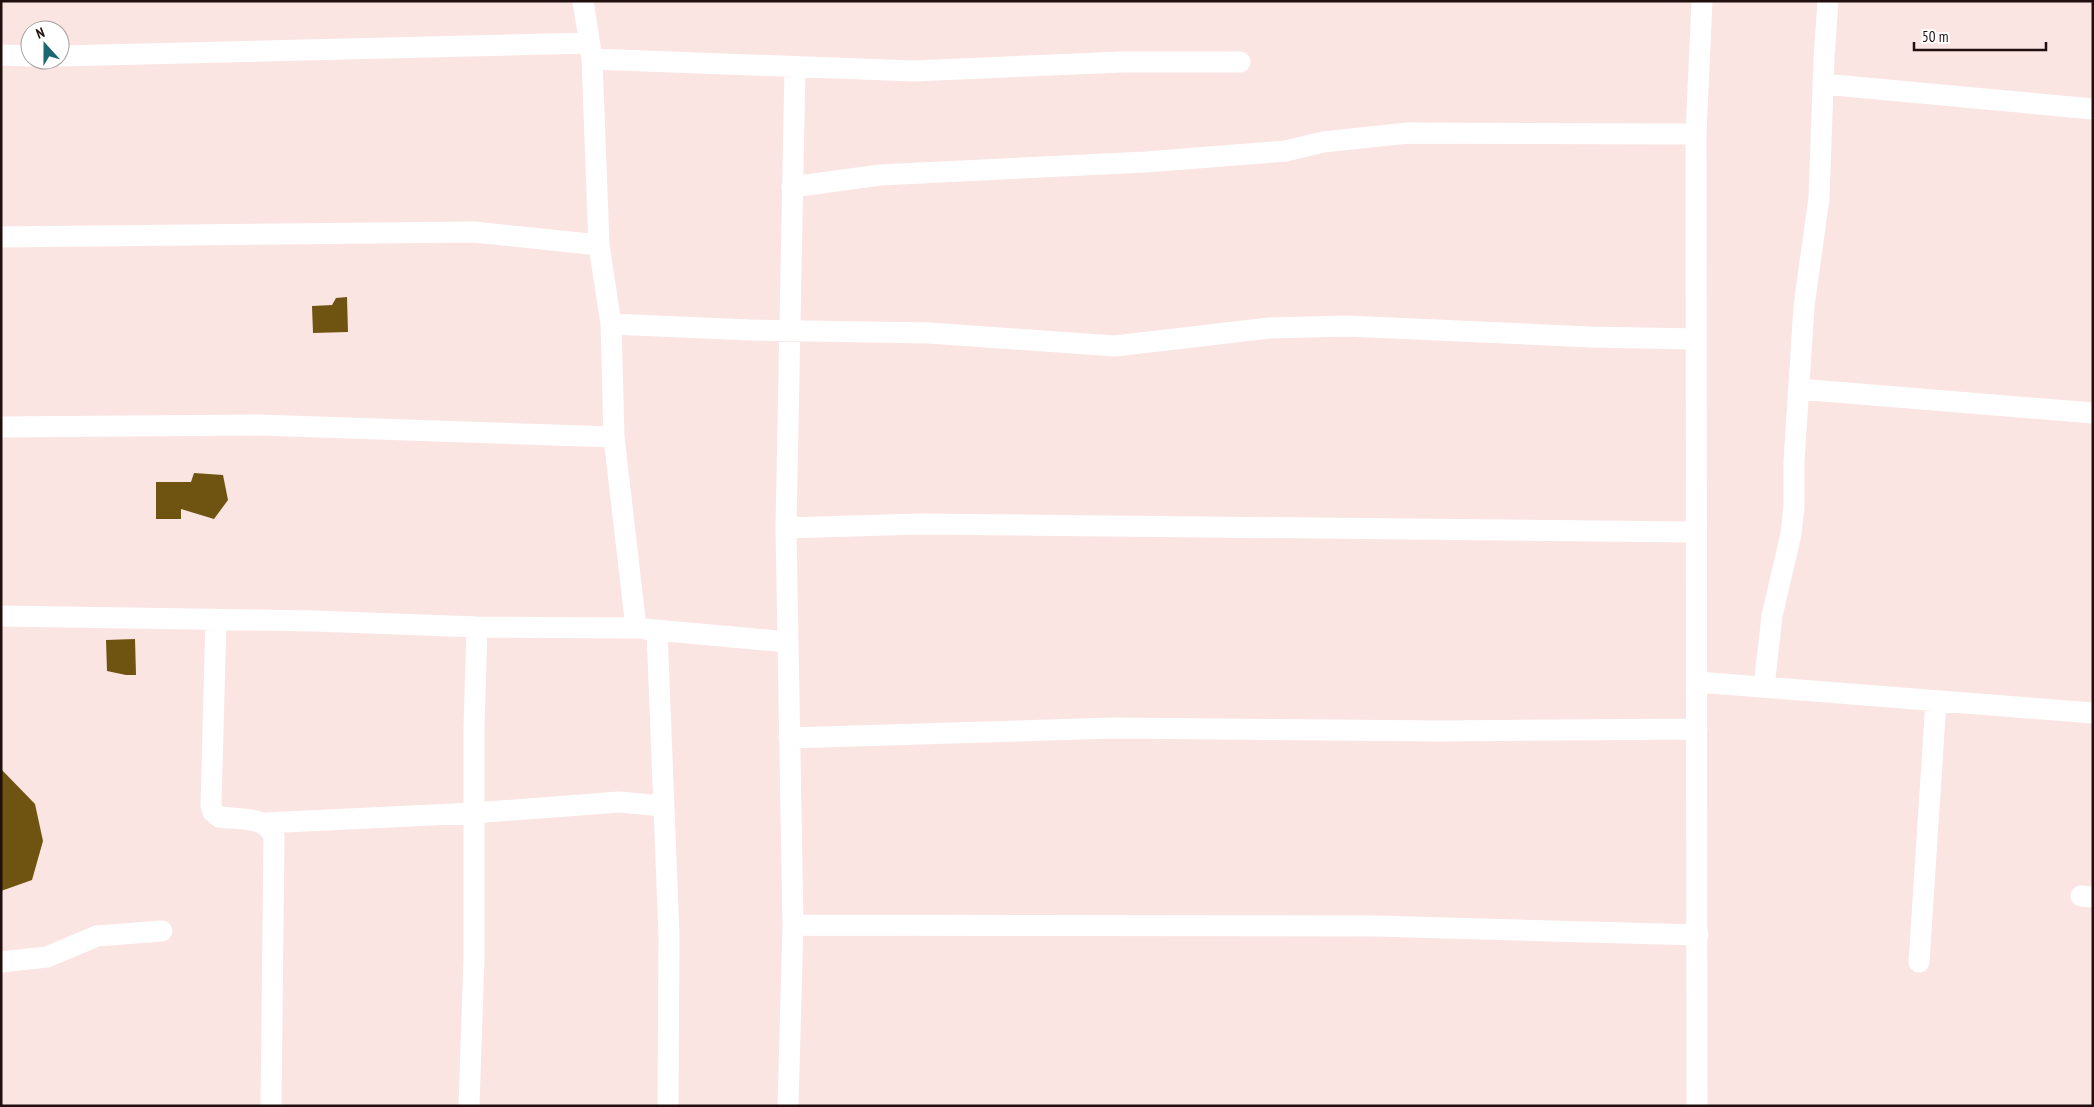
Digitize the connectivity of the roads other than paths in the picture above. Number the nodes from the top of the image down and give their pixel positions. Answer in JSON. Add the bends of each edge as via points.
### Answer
{"nodes":[{"id":1,"x":583,"y":1,"type":"edge"},
{"id":2,"x":1702,"y":1,"type":"edge"},
{"id":3,"x":1828,"y":1,"type":"edge"},
{"id":4,"x":590,"y":51,"type":"junction"},
{"id":5,"x":1,"y":54,"type":"edge"},
{"id":6,"x":20,"y":55,"type":"edge"},
{"id":7,"x":70,"y":56,"type":"edge"},
{"id":8,"x":1240,"y":62,"type":"dead end"},
{"id":9,"x":794,"y":67,"type":"junction"},
{"id":10,"x":1823,"y":84,"type":"junction"},
{"id":11,"x":2093,"y":109,"type":"edge"},
{"id":12,"x":1696,"y":134,"type":"junction"},
{"id":13,"x":792,"y":187,"type":"junction"},
{"id":14,"x":1,"y":237,"type":"edge"},
{"id":15,"x":599,"y":245,"type":"junction"},
{"id":16,"x":611,"y":324,"type":"junction"},
{"id":17,"x":790,"y":331,"type":"junction"},
{"id":18,"x":1695,"y":339,"type":"junction"},
{"id":19,"x":1799,"y":389,"type":"junction"},
{"id":20,"x":2093,"y":413,"type":"edge"},
{"id":21,"x":1,"y":426,"type":"edge"},
{"id":22,"x":614,"y":437,"type":"junction"},
{"id":23,"x":786,"y":528,"type":"junction"},
{"id":24,"x":1696,"y":532,"type":"junction"},
{"id":25,"x":1,"y":616,"type":"edge"},
{"id":26,"x":216,"y":620,"type":"junction"},
{"id":27,"x":477,"y":627,"type":"junction"},
{"id":28,"x":646,"y":630,"type":"junction"},
{"id":29,"x":788,"y":642,"type":"junction"},
{"id":30,"x":1697,"y":682,"type":"junction"},
{"id":31,"x":1764,"y":687,"type":"junction"},
{"id":32,"x":1936,"y":701,"type":"junction"},
{"id":33,"x":2093,"y":712,"type":"edge"},
{"id":34,"x":1697,"y":729,"type":"junction"},
{"id":35,"x":789,"y":738,"type":"junction"},
{"id":36,"x":663,"y":806,"type":"junction"},
{"id":37,"x":474,"y":813,"type":"junction"},
{"id":38,"x":264,"y":823,"type":"junction"},
{"id":39,"x":793,"y":925,"type":"junction"},
{"id":40,"x":162,"y":931,"type":"dead end"},
{"id":41,"x":1698,"y":935,"type":"junction"},
{"id":42,"x":1,"y":962,"type":"edge"},
{"id":43,"x":1919,"y":962,"type":"dead end"},
{"id":44,"x":271,"y":1106,"type":"edge"},
{"id":45,"x":469,"y":1106,"type":"edge"},
{"id":46,"x":668,"y":1106,"type":"edge"},
{"id":47,"x":788,"y":1106,"type":"edge"},
{"id":48,"x":1697,"y":1106,"type":"edge"}],
"edges":[{"from":1,"to":4,"type":"street"},
{"from":2,"to":12,"type":"street"},
{"from":3,"to":10,"type":"street"},
{"from":4,"to":7,"type":"street"},
{"from":4,"to":9,"type":"street"},
{"from":4,"to":15,"type":"street"},
{"from":5,"to":6,"type":"street"},
{"from":8,"to":9,"type":"street","via":[[1122,62],[914,72]]},
{"from":9,"to":13,"type":"street"},
{"from":10,"to":11,"type":"street"},
{"from":10,"to":19,"type":"street","via":[[1819,198],[1804,306]]},
{"from":12,"to":13,"type":"street","via":[[1408,133],[1323,142],[1286,151],[1146,162],[880,175]]},
{"from":12,"to":18,"type":"street"},
{"from":13,"to":17,"type":"street"},
{"from":14,"to":15,"type":"street","via":[[474,232]]},
{"from":15,"to":16,"type":"street"},
{"from":16,"to":17,"type":"street"},
{"from":16,"to":22,"type":"street"},
{"from":17,"to":18,"type":"street","via":[[928,333],[1116,346],[1269,328],[1347,326],[1590,338]]},
{"from":17,"to":23,"type":"street"},
{"from":18,"to":24,"type":"street"},
{"from":19,"to":20,"type":"street"},
{"from":19,"to":31,"type":"street","via":[[1793,515],[1772,616]]},
{"from":21,"to":22,"type":"street","via":[[259,425]]},
{"from":22,"to":28,"type":"street"},
{"from":23,"to":24,"type":"street","via":[[930,524]]},
{"from":23,"to":29,"type":"street"},
{"from":24,"to":30,"type":"street"},
{"from":25,"to":26,"type":"street"},
{"from":26,"to":27,"type":"street"},
{"from":26,"to":38,"type":"street","via":[[211,806],[219,817]]},
{"from":27,"to":28,"type":"street"},
{"from":27,"to":37,"type":"street"},
{"from":28,"to":29,"type":"street"},
{"from":28,"to":36,"type":"street"},
{"from":29,"to":35,"type":"street"},
{"from":30,"to":31,"type":"street"},
{"from":30,"to":34,"type":"street"},
{"from":31,"to":32,"type":"street"},
{"from":32,"to":33,"type":"street"},
{"from":32,"to":43,"type":"street"},
{"from":34,"to":35,"type":"street","via":[[1114,728]]},
{"from":34,"to":41,"type":"street"},
{"from":35,"to":39,"type":"street"},
{"from":36,"to":37,"type":"street","via":[[619,802]]},
{"from":36,"to":46,"type":"street","via":[[669,935]]},
{"from":37,"to":38,"type":"street"},
{"from":37,"to":45,"type":"street"},
{"from":38,"to":44,"type":"street","via":[[271,828],[274,837]]},
{"from":39,"to":41,"type":"street","via":[[1376,926]]},
{"from":39,"to":47,"type":"street"},
{"from":40,"to":42,"type":"street","via":[[97,936],[46,957]]},
{"from":41,"to":48,"type":"street"}]}
